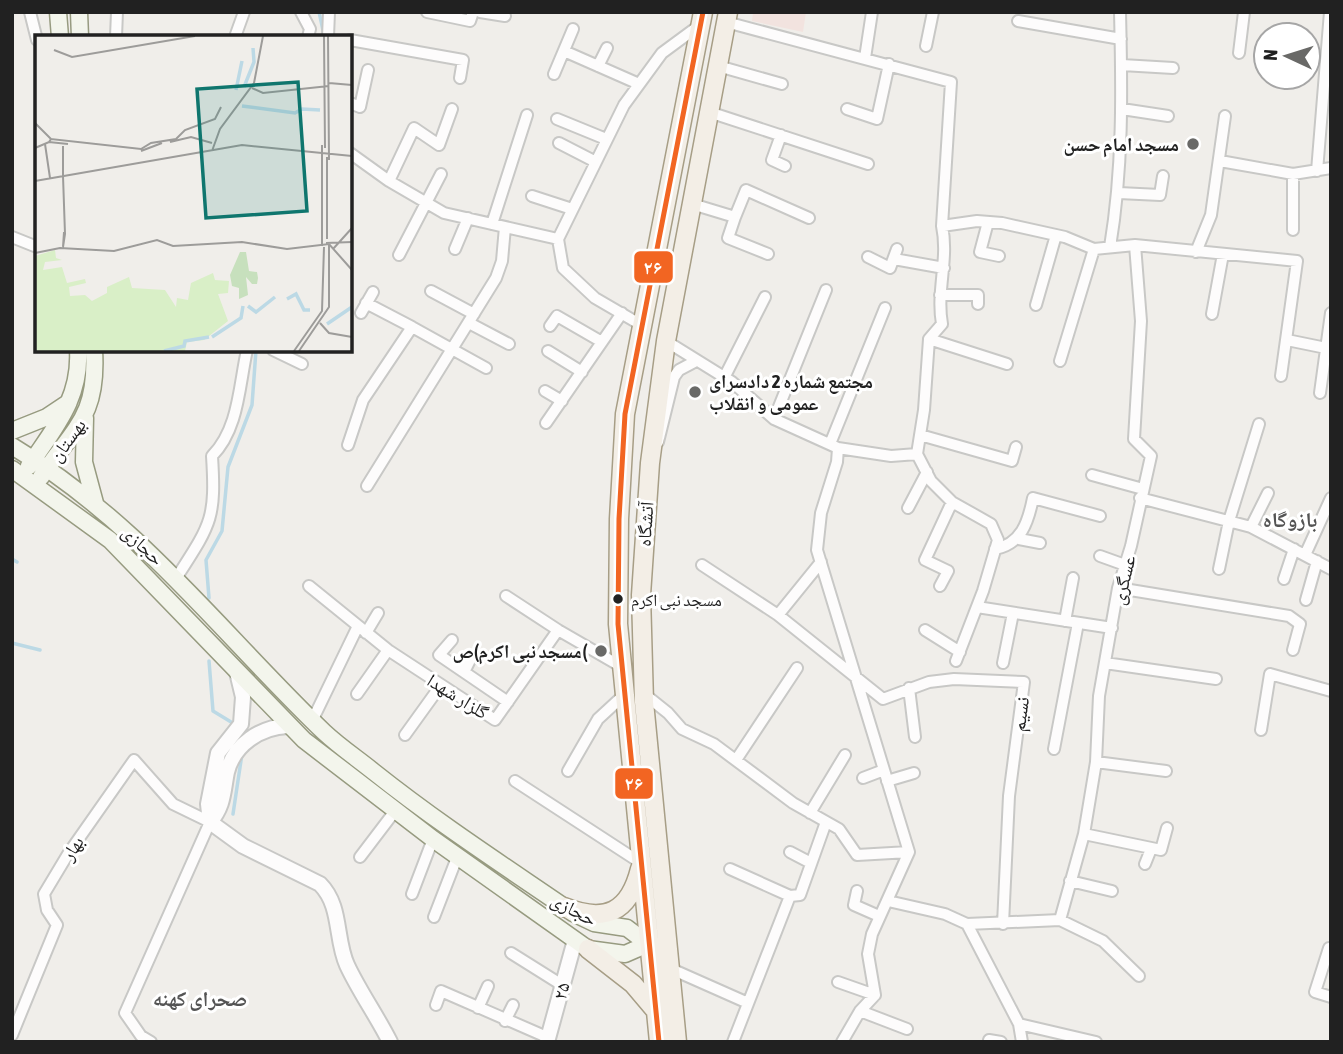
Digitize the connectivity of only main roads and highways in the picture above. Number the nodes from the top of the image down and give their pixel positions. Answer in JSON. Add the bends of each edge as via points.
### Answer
{"nodes":[{"id":1,"x":727,"y":17,"type":"edge"},
{"id":2,"x":702,"y":19,"type":"edge"},
{"id":3,"x":59,"y":24,"type":"edge"},
{"id":4,"x":79,"y":24,"type":"edge"},
{"id":5,"x":78,"y":352,"type":"edge"},
{"id":6,"x":94,"y":352,"type":"edge"},
{"id":7,"x":634,"y":376,"type":"junction"},
{"id":8,"x":662,"y":384,"type":"junction"},
{"id":9,"x":71,"y":401,"type":"junction"},
{"id":10,"x":85,"y":418,"type":"junction"},
{"id":11,"x":12,"y":430,"type":"edge"},
{"id":12,"x":12,"y":446,"type":"edge"},
{"id":13,"x":40,"y":464,"type":"junction"},
{"id":14,"x":23,"y":477,"type":"edge"},
{"id":15,"x":95,"y":503,"type":"junction"},
{"id":16,"x":641,"y":863,"type":"junction"},
{"id":17,"x":517,"y":876,"type":"junction"},
{"id":18,"x":509,"y":891,"type":"junction"},
{"id":19,"x":564,"y":907,"type":"junction"},
{"id":20,"x":648,"y":944,"type":"junction"},
{"id":21,"x":667,"y":944,"type":"junction"},
{"id":22,"x":582,"y":945,"type":"junction"},
{"id":23,"x":656,"y":1012,"type":"junction"},
{"id":24,"x":659,"y":1042,"type":"edge"},
{"id":25,"x":677,"y":1042,"type":"edge"}],
"edges":[{"from":1,"to":8,"type":"main road","name":"آتشگاه","via":[[666,341]]},
{"from":2,"to":7,"type":"main road","name":"آتشگاه"},
{"from":3,"to":4,"type":"main road"},
{"from":5,"to":9,"type":"main road","name":"بهستان"},
{"from":6,"to":10,"type":"main road","name":"بهستان","via":[[96,377]]},
{"from":7,"to":8,"type":"main road"},
{"from":7,"to":16,"type":"main road","name":"آتشگاه","via":[[622,457],[618,624]]},
{"from":8,"to":21,"type":"main road","name":"آتشگاه","via":[[650,463],[640,620]]},
{"from":9,"to":11,"type":"main road","via":[[47,417]]},
{"from":9,"to":13,"type":"main road","name":"بهستان"},
{"from":10,"to":13,"type":"main road","name":"بهستان"},
{"from":10,"to":15,"type":"main road","via":[[84,462]]},
{"from":12,"to":13,"type":"main road","name":"حجازی"},
{"from":13,"to":14,"type":"main road","name":"بهستان"},
{"from":13,"to":15,"type":"main road","name":"حجازی"},
{"from":14,"to":18,"type":"main road","name":"حجازی","via":[[110,540],[288,726],[395,811]]},
{"from":15,"to":17,"type":"main road","name":"حجازی","via":[[177,577],[325,733],[437,822]]},
{"from":16,"to":19,"type":"main road","via":[[628,898],[616,909],[594,916]]},
{"from":16,"to":20,"type":"main road","name":"آتشگاه"},
{"from":17,"to":18,"type":"main road"},
{"from":17,"to":19,"type":"main road","name":"حجازی"},
{"from":18,"to":22,"type":"main road","name":"حجازی"},
{"from":19,"to":20,"type":"main road","name":"حجازی","via":[[594,923],[627,928]]},
{"from":20,"to":21,"type":"main road"},
{"from":20,"to":22,"type":"main road","name":"حجازی","via":[[625,954]]},
{"from":20,"to":23,"type":"main road","name":"آتشگاه"},
{"from":21,"to":25,"type":"main road","name":"آتشگاه"},
{"from":22,"to":23,"type":"main road","via":[[633,984]]},
{"from":23,"to":24,"type":"main road","name":"آتشگاه"}]}
